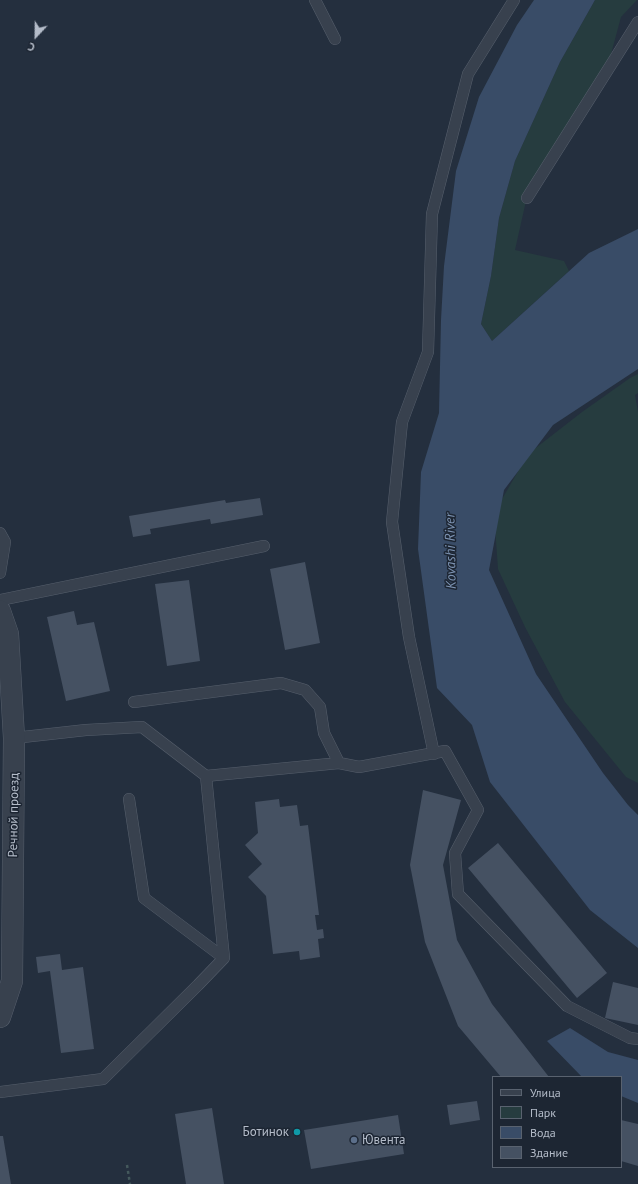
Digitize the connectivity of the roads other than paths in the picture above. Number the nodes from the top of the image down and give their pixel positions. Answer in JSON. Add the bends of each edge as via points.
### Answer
{"nodes":[{"id":1,"x":315,"y":0,"type":"edge"},
{"id":2,"x":514,"y":0,"type":"edge"},
{"id":3,"x":638,"y":22,"type":"edge"},
{"id":4,"x":335,"y":39,"type":"dead end"},
{"id":5,"x":526,"y":198,"type":"dead end"},
{"id":6,"x":0,"y":533,"type":"edge"},
{"id":7,"x":264,"y":546,"type":"dead end"},
{"id":8,"x":0,"y":573,"type":"edge"},
{"id":9,"x":0,"y":600,"type":"edge"},
{"id":10,"x":0,"y":611,"type":"edge"},
{"id":11,"x":134,"y":702,"type":"dead end"},
{"id":12,"x":14,"y":738,"type":"junction"},
{"id":13,"x":434,"y":754,"type":"junction"},
{"id":14,"x":339,"y":763,"type":"junction"},
{"id":15,"x":206,"y":776,"type":"junction"},
{"id":16,"x":129,"y":798,"type":"dead end"},
{"id":17,"x":224,"y":958,"type":"junction"},
{"id":18,"x":0,"y":1018,"type":"edge"},
{"id":19,"x":638,"y":1039,"type":"edge"},
{"id":20,"x":0,"y":1092,"type":"edge"}],
"edges":[{"from":1,"to":4,"type":"lane"},
{"from":2,"to":13,"type":"lane","via":[[468,74],[432,214],[428,352],[402,422],[392,522],[409,637]]},
{"from":3,"to":5,"type":"lane"},
{"from":6,"to":8,"type":"lane","via":[[6,542]]},
{"from":7,"to":9,"type":"lane"},
{"from":10,"to":12,"type":"street","name":"Речной проезд","via":[[8,634]]},
{"from":11,"to":14,"type":"lane","via":[[282,684],[305,690],[320,707],[324,733]]},
{"from":12,"to":15,"type":"lane","via":[[142,727]]},
{"from":12,"to":18,"type":"street","name":"Речной проезд","via":[[12,981]]},
{"from":13,"to":14,"type":"lane","via":[[360,767]]},
{"from":13,"to":19,"type":"lane","via":[[444,751],[478,810],[455,853],[458,894],[567,1006],[630,1038]]},
{"from":14,"to":15,"type":"lane"},
{"from":15,"to":17,"type":"lane"},
{"from":16,"to":17,"type":"lane","via":[[144,898]]},
{"from":17,"to":20,"type":"lane","via":[[103,1079]]}]}
